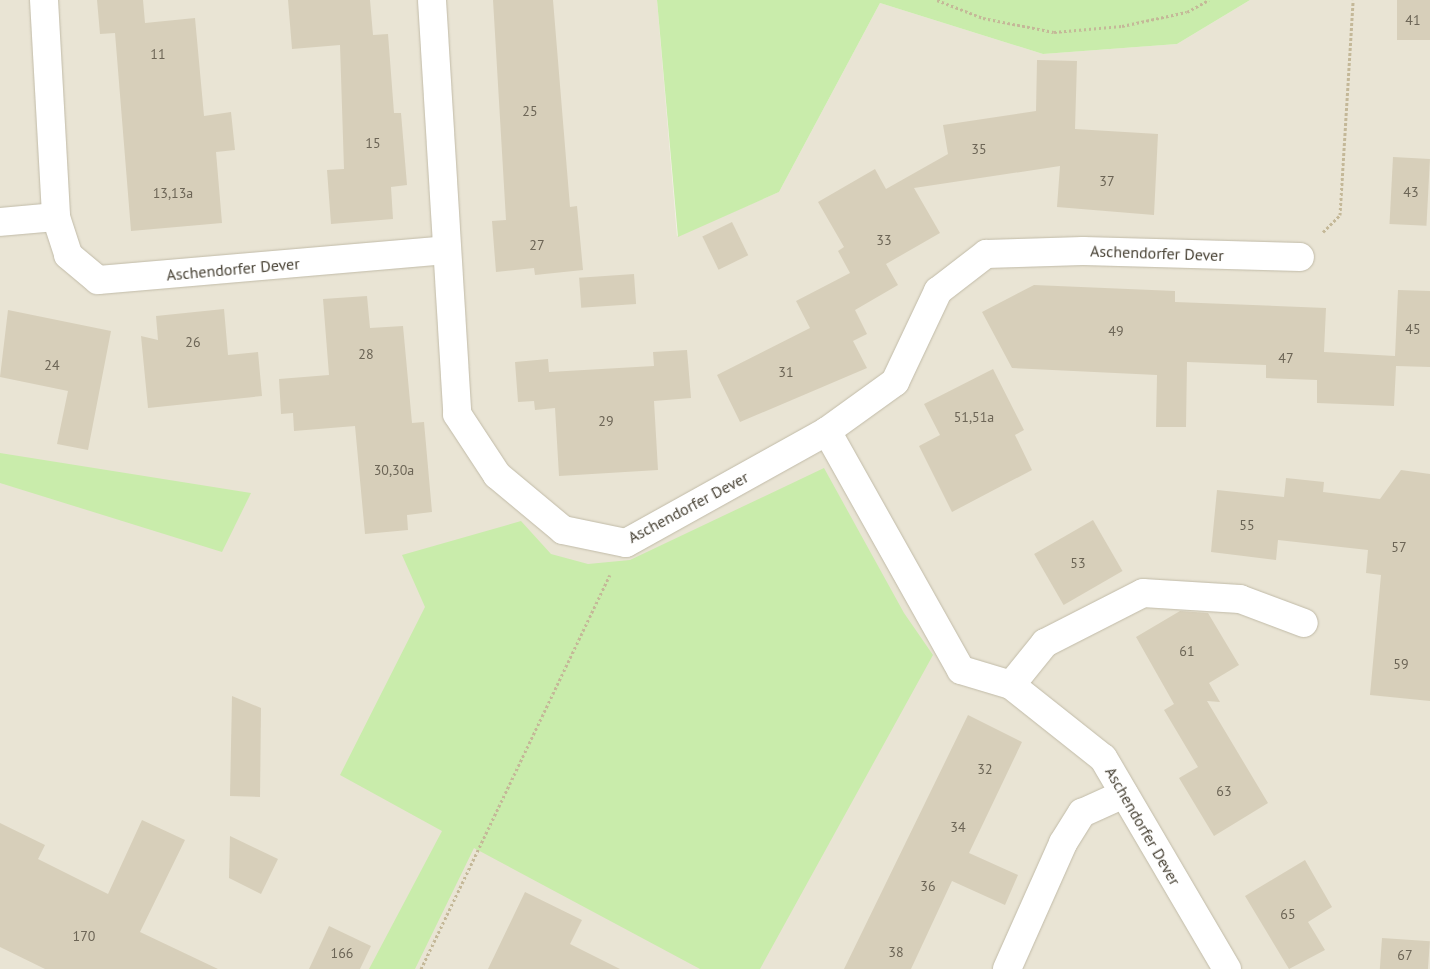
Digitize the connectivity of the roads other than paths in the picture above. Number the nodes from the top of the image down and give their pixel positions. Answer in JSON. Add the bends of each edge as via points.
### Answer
{"nodes":[{"id":1,"x":44,"y":0,"type":"edge"},
{"id":2,"x":432,"y":0,"type":"edge"},
{"id":3,"x":56,"y":217,"type":"junction"},
{"id":4,"x":0,"y":222,"type":"edge"},
{"id":5,"x":448,"y":250,"type":"junction"},
{"id":6,"x":1300,"y":257,"type":"road end"},
{"id":7,"x":827,"y":431,"type":"junction"},
{"id":8,"x":1304,"y":623,"type":"dead end"},
{"id":9,"x":1011,"y":685,"type":"junction"},
{"id":10,"x":1124,"y":794,"type":"junction"},
{"id":11,"x":1008,"y":969,"type":"edge"},
{"id":12,"x":1227,"y":969,"type":"edge"}],
"edges":[{"from":1,"to":3,"type":"street","name":"Aschendorfer Dever"},
{"from":2,"to":5,"type":"street","name":"Aschendorfer Dever"},
{"from":3,"to":4,"type":"street"},
{"from":3,"to":5,"type":"street","name":"Aschendorfer Dever","via":[[68,256],[98,280]]},
{"from":5,"to":7,"type":"street","name":"Aschendorfer Dever","via":[[457,414],[496,475],[563,530],[626,543]]},
{"from":6,"to":7,"type":"street","name":"Aschendorfer Dever","via":[[1083,251],[986,254],[938,291],[896,382]]},
{"from":7,"to":9,"type":"street","name":"Aschendorfer Dever","via":[[961,670]]},
{"from":8,"to":9,"type":"street","via":[[1240,599],[1143,593],[1045,643]]},
{"from":9,"to":10,"type":"street","name":"Aschendorfer Dever","via":[[1103,758]]},
{"from":10,"to":11,"type":"street","via":[[1082,813],[1062,843]]},
{"from":10,"to":12,"type":"street","name":"Aschendorfer Dever"}]}
